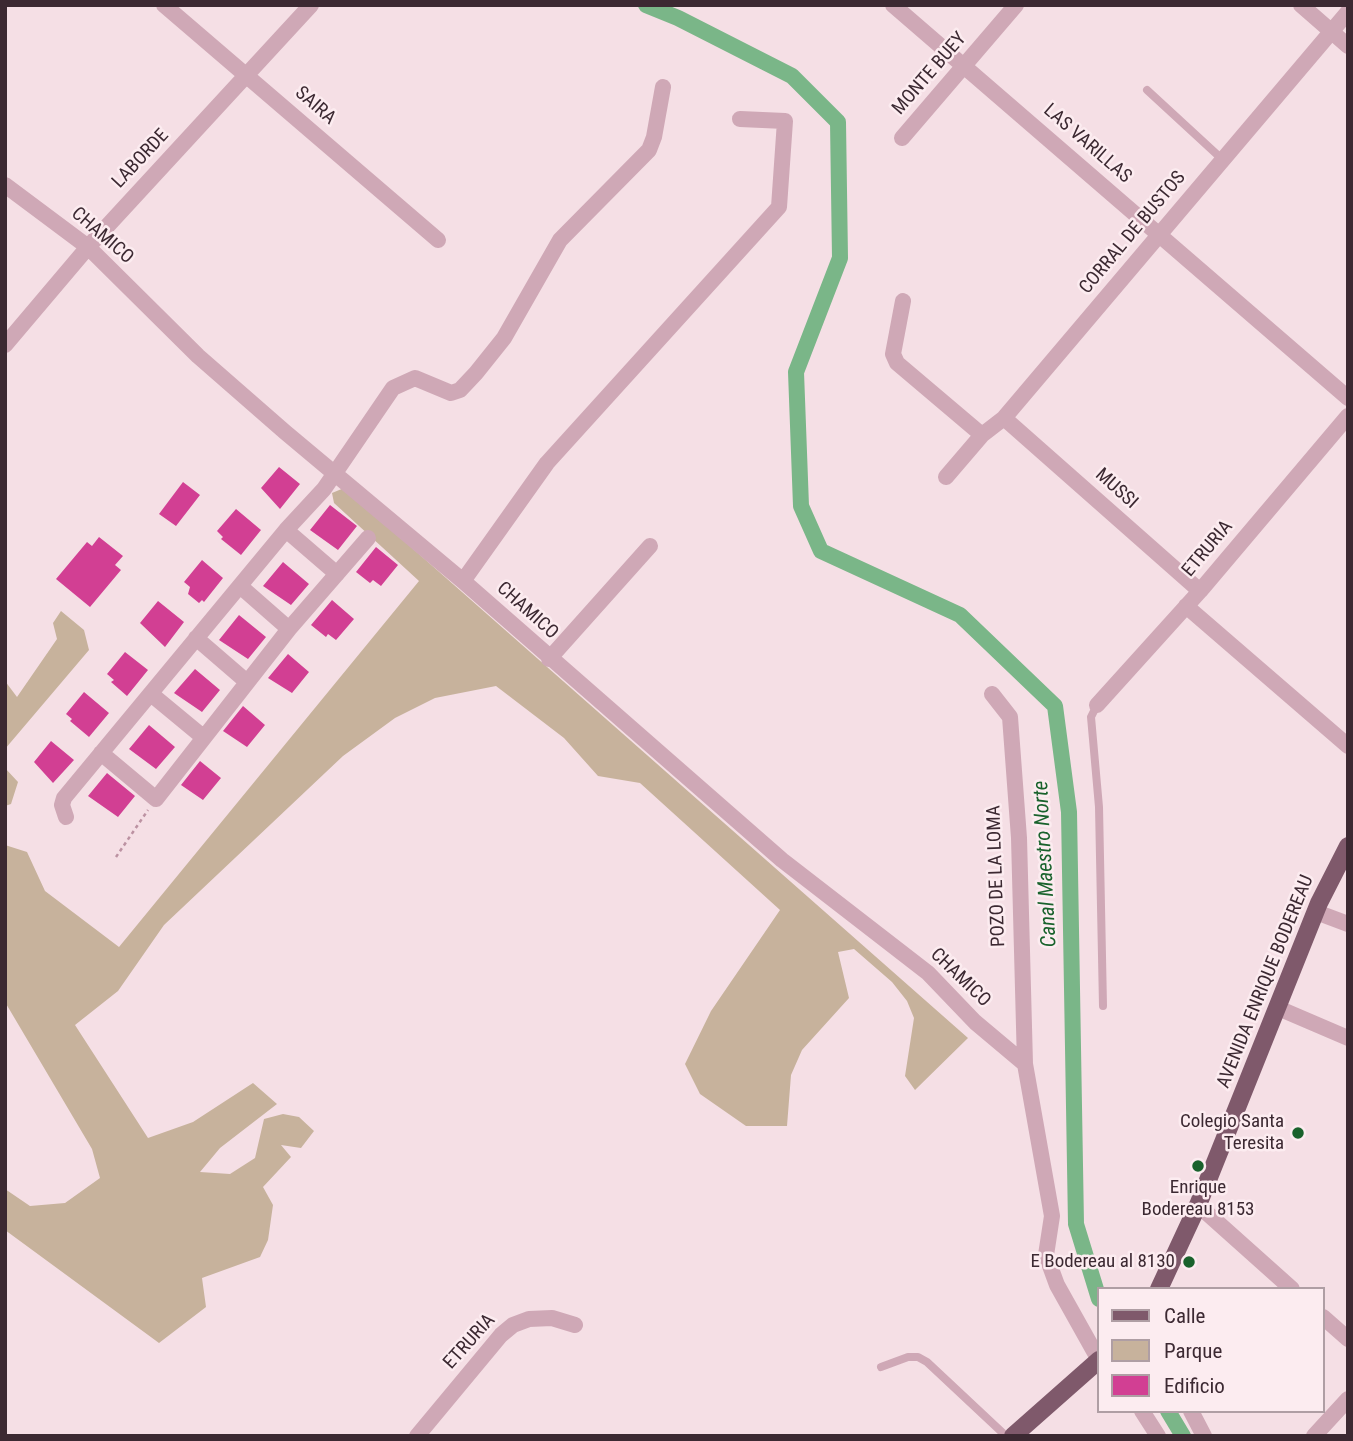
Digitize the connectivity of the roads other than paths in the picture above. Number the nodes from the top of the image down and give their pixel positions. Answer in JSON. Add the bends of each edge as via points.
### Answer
{"nodes":[{"id":1,"x":164,"y":5,"type":"edge"},
{"id":2,"x":312,"y":5,"type":"edge"},
{"id":3,"x":893,"y":5,"type":"edge"},
{"id":4,"x":1016,"y":5,"type":"edge"},
{"id":5,"x":1301,"y":5,"type":"edge"},
{"id":6,"x":1348,"y":12,"type":"edge"},
{"id":7,"x":1331,"y":31,"type":"junction"},
{"id":8,"x":1348,"y":46,"type":"edge"},
{"id":9,"x":964,"y":66,"type":"junction"},
{"id":10,"x":248,"y":75,"type":"junction"},
{"id":11,"x":663,"y":87,"type":"dead end"},
{"id":12,"x":1147,"y":90,"type":"dead end"},
{"id":13,"x":740,"y":118,"type":"dead end"},
{"id":14,"x":902,"y":138,"type":"dead end"},
{"id":15,"x":1223,"y":160,"type":"junction"},
{"id":16,"x":5,"y":185,"type":"edge"},
{"id":17,"x":1160,"y":235,"type":"junction"},
{"id":18,"x":438,"y":240,"type":"dead end"},
{"id":19,"x":88,"y":247,"type":"junction"},
{"id":20,"x":902,"y":301,"type":"dead end"},
{"id":21,"x":5,"y":345,"type":"edge"},
{"id":22,"x":1348,"y":398,"type":"edge"},
{"id":23,"x":1348,"y":416,"type":"edge"},
{"id":24,"x":1004,"y":418,"type":"junction"},
{"id":25,"x":982,"y":435,"type":"junction"},
{"id":26,"x":335,"y":473,"type":"junction"},
{"id":27,"x":946,"y":477,"type":"dead end"},
{"id":28,"x":285,"y":530,"type":"junction"},
{"id":29,"x":368,"y":538,"type":"dead end"},
{"id":30,"x":650,"y":546,"type":"dead end"},
{"id":31,"x":337,"y":574,"type":"junction"},
{"id":32,"x":463,"y":581,"type":"junction"},
{"id":33,"x":240,"y":586,"type":"junction"},
{"id":34,"x":1200,"y":591,"type":"junction"},
{"id":35,"x":1186,"y":606,"type":"junction"},
{"id":36,"x":289,"y":629,"type":"junction"},
{"id":37,"x":196,"y":638,"type":"junction"},
{"id":38,"x":549,"y":659,"type":"junction"},
{"id":39,"x":247,"y":682,"type":"junction"},
{"id":40,"x":151,"y":694,"type":"junction"},
{"id":41,"x":992,"y":694,"type":"dead end"},
{"id":42,"x":1097,"y":705,"type":"joint"},
{"id":43,"x":203,"y":737,"type":"junction"},
{"id":44,"x":1348,"y":746,"type":"edge"},
{"id":45,"x":101,"y":754,"type":"junction"},
{"id":46,"x":65,"y":817,"type":"dead end"},
{"id":47,"x":1348,"y":846,"type":"edge"},
{"id":48,"x":1315,"y":912,"type":"junction"},
{"id":49,"x":1348,"y":924,"type":"edge"},
{"id":50,"x":1103,"y":1006,"type":"dead end"},
{"id":51,"x":1278,"y":1008,"type":"junction"},
{"id":52,"x":1348,"y":1038,"type":"edge"},
{"id":53,"x":1025,"y":1064,"type":"junction"},
{"id":54,"x":1198,"y":1205,"type":"junction"},
{"id":55,"x":1160,"y":1287,"type":"edge"},
{"id":56,"x":1290,"y":1287,"type":"edge"},
{"id":57,"x":1325,"y":1319,"type":"edge"},
{"id":58,"x":575,"y":1325,"type":"dead end"},
{"id":59,"x":1344,"y":1335,"type":"edge"},
{"id":60,"x":1348,"y":1350,"type":"edge"},
{"id":61,"x":1098,"y":1358,"type":"edge"},
{"id":62,"x":1098,"y":1361,"type":"edge"},
{"id":63,"x":881,"y":1367,"type":"dead end"},
{"id":64,"x":1348,"y":1399,"type":"edge"},
{"id":65,"x":1143,"y":1413,"type":"edge"},
{"id":66,"x":1192,"y":1413,"type":"edge"},
{"id":67,"x":417,"y":1436,"type":"edge"},
{"id":68,"x":1006,"y":1436,"type":"edge"},
{"id":69,"x":1013,"y":1436,"type":"edge"},
{"id":70,"x":1158,"y":1436,"type":"edge"},
{"id":71,"x":1204,"y":1436,"type":"edge"},
{"id":72,"x":1314,"y":1436,"type":"edge"}],
"edges":[{"from":1,"to":10,"type":"street","name":"SAIRA"},
{"from":2,"to":10,"type":"street","name":"LABORDE"},
{"from":3,"to":9,"type":"street","name":"LAS VARILLAS"},
{"from":4,"to":9,"type":"street","name":"MONTE BUEY"},
{"from":5,"to":7,"type":"street"},
{"from":6,"to":7,"type":"street","name":"CORRAL DE BUSTOS"},
{"from":7,"to":8,"type":"street"},
{"from":7,"to":15,"type":"street","name":"CORRAL DE BUSTOS"},
{"from":9,"to":14,"type":"street","name":"MONTE BUEY"},
{"from":9,"to":17,"type":"street","name":"LAS VARILLAS"},
{"from":10,"to":18,"type":"street","name":"SAIRA"},
{"from":10,"to":19,"type":"street","name":"LABORDE"},
{"from":11,"to":26,"type":"street","via":[[649,150],[560,240],[504,338],[476,373],[451,393],[415,378],[393,388]]},
{"from":12,"to":15,"type":"lane"},
{"from":13,"to":32,"type":"street","via":[[785,121],[779,207],[547,463]]},
{"from":15,"to":17,"type":"street","name":"CORRAL DE BUSTOS"},
{"from":16,"to":19,"type":"street","name":"CHAMICO"},
{"from":17,"to":22,"type":"street","name":"LAS VARILLAS"},
{"from":17,"to":24,"type":"street","name":"CORRAL DE BUSTOS"},
{"from":19,"to":21,"type":"street","name":"LABORDE"},
{"from":19,"to":26,"type":"street","name":"CHAMICO","via":[[198,356]]},
{"from":20,"to":25,"type":"street","via":[[893,354],[897,363]]},
{"from":23,"to":34,"type":"street","name":"ETRURIA"},
{"from":24,"to":25,"type":"street","name":"CORRAL DE BUSTOS"},
{"from":24,"to":34,"type":"street","name":"MUSSI"},
{"from":25,"to":27,"type":"street","name":"CORRAL DE BUSTOS"},
{"from":26,"to":28,"type":"street"},
{"from":26,"to":32,"type":"street","name":"CHAMICO"},
{"from":28,"to":31,"type":"street"},
{"from":28,"to":33,"type":"street"},
{"from":29,"to":31,"type":"street"},
{"from":30,"to":38,"type":"street"},
{"from":31,"to":36,"type":"street"},
{"from":32,"to":38,"type":"street","name":"CHAMICO"},
{"from":33,"to":36,"type":"street"},
{"from":33,"to":37,"type":"street"},
{"from":34,"to":35,"type":"street","name":"ETRURIA"},
{"from":35,"to":42,"type":"street","name":"ETRURIA"},
{"from":35,"to":44,"type":"street"},
{"from":36,"to":39,"type":"street"},
{"from":37,"to":39,"type":"street"},
{"from":37,"to":40,"type":"street"},
{"from":38,"to":53,"type":"street","name":"CHAMICO","via":[[782,860],[928,973],[975,1022]]},
{"from":39,"to":43,"type":"street"},
{"from":40,"to":43,"type":"street"},
{"from":40,"to":45,"type":"street"},
{"from":41,"to":53,"type":"street","name":"POZO DE LA LOMA","via":[[1010,716],[1019,838]]},
{"from":42,"to":50,"type":"lane","via":[[1091,717],[1099,807]]},
{"from":43,"to":45,"type":"street","via":[[156,799]]},
{"from":45,"to":46,"type":"street","via":[[64,799]]},
{"from":47,"to":48,"type":"main road","name":"AVENIDA ENRIQUE BODEREAU"},
{"from":48,"to":49,"type":"street"},
{"from":48,"to":51,"type":"main road","name":"AVENIDA ENRIQUE BODEREAU"},
{"from":51,"to":52,"type":"street"},
{"from":51,"to":54,"type":"main road","name":"AVENIDA ENRIQUE BODEREAU"},
{"from":53,"to":61,"type":"street","via":[[1052,1216],[1046,1255],[1057,1285]]},
{"from":54,"to":55,"type":"main road","name":"AVENIDA ENRIQUE BODEREAU"},
{"from":54,"to":56,"type":"street"},
{"from":57,"to":59,"type":"street"},
{"from":58,"to":67,"type":"street","name":"ETRURIA","via":[[552,1318],[513,1325]]},
{"from":59,"to":60,"type":"street"},
{"from":62,"to":69,"type":"main road"},
{"from":63,"to":68,"type":"lane","via":[[918,1357]]},
{"from":64,"to":72,"type":"street"},
{"from":65,"to":70,"type":"street"},
{"from":66,"to":71,"type":"street"}]}
